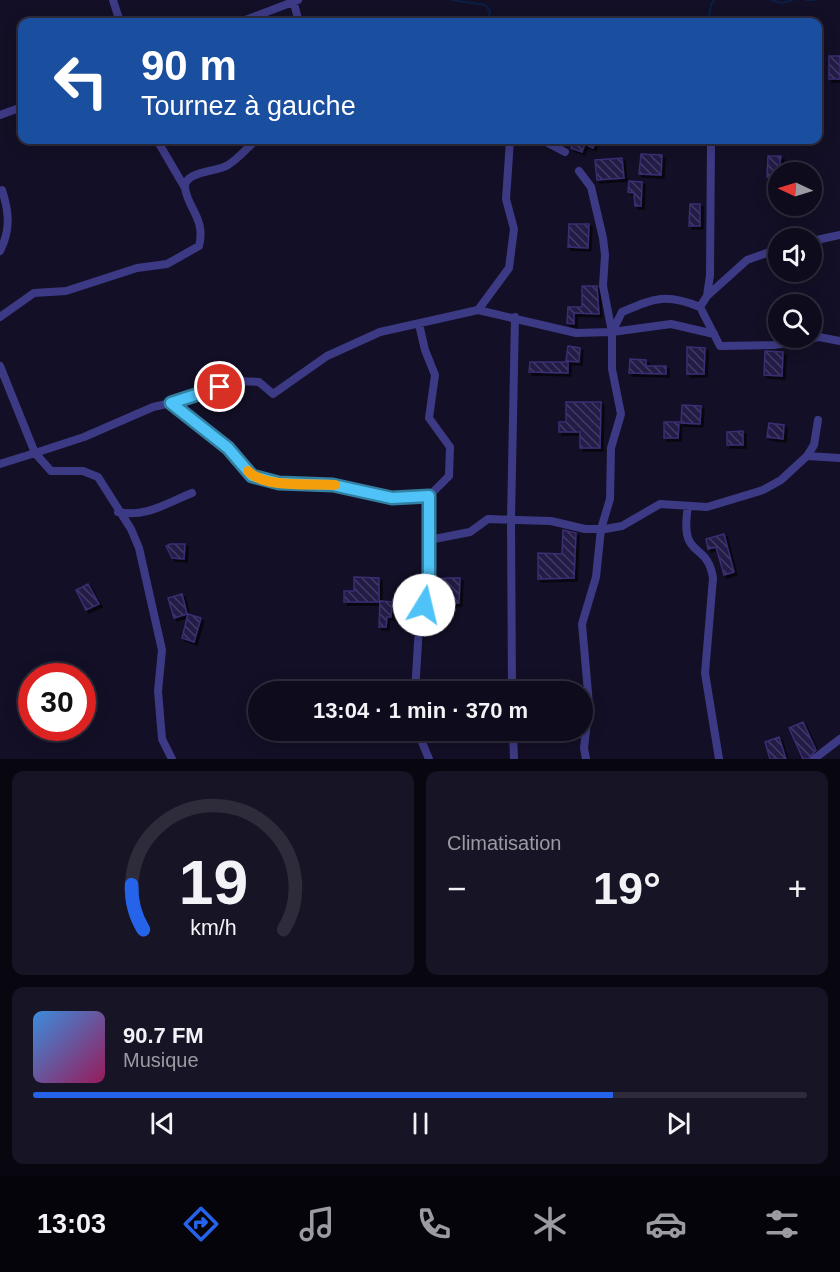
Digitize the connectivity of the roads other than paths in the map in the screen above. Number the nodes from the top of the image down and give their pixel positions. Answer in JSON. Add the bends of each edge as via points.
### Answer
{"nodes":[{"id":1,"x":113,"y":0,"type":"edge"},
{"id":2,"x":295,"y":0,"type":"edge"},
{"id":3,"x":119,"y":18,"type":"edge"},
{"id":4,"x":250,"y":18,"type":"edge"},
{"id":5,"x":298,"y":18,"type":"edge"},
{"id":6,"x":18,"y":108,"type":"edge"},
{"id":7,"x":0,"y":115,"type":"edge"},
{"id":8,"x":159,"y":144,"type":"edge"},
{"id":9,"x":252,"y":144,"type":"edge"},
{"id":10,"x":510,"y":144,"type":"edge"},
{"id":11,"x":550,"y":144,"type":"edge"},
{"id":12,"x":711,"y":144,"type":"edge"},
{"id":13,"x":565,"y":152,"type":"dead end"},
{"id":14,"x":579,"y":171,"type":"dead end"},
{"id":15,"x":185,"y":188,"type":"junction"},
{"id":16,"x":2,"y":190,"type":"dead end"},
{"id":17,"x":840,"y":235,"type":"edge"},
{"id":18,"x":822,"y":239,"type":"edge"},
{"id":19,"x":0,"y":250,"type":"edge"},
{"id":20,"x":768,"y":253,"type":"edge"},
{"id":21,"x":707,"y":296,"type":"junction"},
{"id":22,"x":700,"y":307,"type":"junction"},
{"id":23,"x":478,"y":310,"type":"junction"},
{"id":24,"x":0,"y":317,"type":"edge"},
{"id":25,"x":515,"y":317,"type":"junction"},
{"id":26,"x":419,"y":324,"type":"junction"},
{"id":27,"x":612,"y":332,"type":"junction"},
{"id":28,"x":714,"y":334,"type":"junction"},
{"id":29,"x":840,"y":341,"type":"edge"},
{"id":30,"x":0,"y":366,"type":"edge"},
{"id":31,"x":171,"y":403,"type":"junction"},
{"id":32,"x":818,"y":420,"type":"dead end"},
{"id":33,"x":35,"y":453,"type":"junction"},
{"id":34,"x":807,"y":456,"type":"junction"},
{"id":35,"x":840,"y":458,"type":"edge"},
{"id":36,"x":0,"y":464,"type":"edge"},
{"id":37,"x":192,"y":492,"type":"dead end"},
{"id":38,"x":429,"y":496,"type":"junction"},
{"id":39,"x":688,"y":506,"type":"junction"},
{"id":40,"x":118,"y":512,"type":"junction"},
{"id":41,"x":511,"y":520,"type":"junction"},
{"id":42,"x":601,"y":529,"type":"junction"},
{"id":43,"x":429,"y":540,"type":"junction"},
{"id":44,"x":416,"y":681,"type":"edge"},
{"id":45,"x":512,"y":681,"type":"edge"},
{"id":46,"x":840,"y":739,"type":"edge"},
{"id":47,"x":422,"y":741,"type":"edge"},
{"id":48,"x":513,"y":741,"type":"edge"},
{"id":49,"x":172,"y":759,"type":"edge"},
{"id":50,"x":429,"y":759,"type":"edge"},
{"id":51,"x":514,"y":759,"type":"edge"},
{"id":52,"x":586,"y":759,"type":"edge"},
{"id":53,"x":719,"y":759,"type":"edge"},
{"id":54,"x":814,"y":759,"type":"edge"}],
"edges":[{"from":1,"to":3,"type":"street"},
{"from":2,"to":4,"type":"street"},
{"from":2,"to":5,"type":"street"},
{"from":6,"to":7,"type":"street"},
{"from":8,"to":15,"type":"street"},
{"from":9,"to":15,"type":"street","via":[[226,167],[191,176]]},
{"from":10,"to":23,"type":"street","via":[[506,199],[514,229],[509,268]]},
{"from":11,"to":13,"type":"street"},
{"from":12,"to":21,"type":"street"},
{"from":14,"to":27,"type":"street","via":[[591,187],[603,238],[603,286]]},
{"from":15,"to":24,"type":"street","via":[[196,213],[199,246],[166,264],[137,267],[66,291],[34,293]]},
{"from":16,"to":19,"type":"street","via":[[9,213]]},
{"from":17,"to":18,"type":"street"},
{"from":20,"to":21,"type":"street","via":[[747,260]]},
{"from":21,"to":22,"type":"street"},
{"from":22,"to":27,"type":"street","via":[[678,297],[651,300],[622,312]]},
{"from":22,"to":28,"type":"street"},
{"from":23,"to":25,"type":"street"},
{"from":23,"to":26,"type":"street"},
{"from":25,"to":27,"type":"street","via":[[576,333]]},
{"from":25,"to":41,"type":"street"},
{"from":26,"to":31,"type":"street","via":[[380,332],[327,356],[273,393],[259,382],[237,381]]},
{"from":26,"to":38,"type":"street","via":[[435,375],[429,418],[450,447],[449,476]]},
{"from":27,"to":28,"type":"street","via":[[671,324]]},
{"from":27,"to":42,"type":"street","via":[[612,369],[621,414],[611,448],[610,499]]},
{"from":28,"to":29,"type":"street","via":[[720,346],[774,345],[819,337]]},
{"from":30,"to":33,"type":"street"},
{"from":31,"to":33,"type":"street"},
{"from":31,"to":38,"type":"street","via":[[228,448],[252,476],[279,483],[333,485],[392,498]]},
{"from":32,"to":34,"type":"street","via":[[814,445]]},
{"from":33,"to":36,"type":"street"},
{"from":33,"to":40,"type":"street","via":[[51,471],[83,471],[98,477]]},
{"from":34,"to":35,"type":"street"},
{"from":34,"to":39,"type":"street","via":[[781,480],[763,490],[707,507]]},
{"from":37,"to":40,"type":"street","via":[[147,512]]},
{"from":38,"to":43,"type":"street"},
{"from":39,"to":42,"type":"street","via":[[660,504],[622,526]]},
{"from":39,"to":53,"type":"street","via":[[686,538],[692,549],[711,565],[713,578],[705,673]]},
{"from":40,"to":49,"type":"street","via":[[139,548],[162,650],[158,691],[162,739]]},
{"from":41,"to":42,"type":"street"},
{"from":41,"to":43,"type":"street","via":[[488,519],[470,532]]},
{"from":41,"to":45,"type":"street"},
{"from":42,"to":52,"type":"street","via":[[596,577],[582,624],[589,704]]},
{"from":43,"to":44,"type":"street","via":[[429,583],[419,626]]},
{"from":46,"to":54,"type":"street"},
{"from":47,"to":50,"type":"street"},
{"from":48,"to":51,"type":"street"}]}
